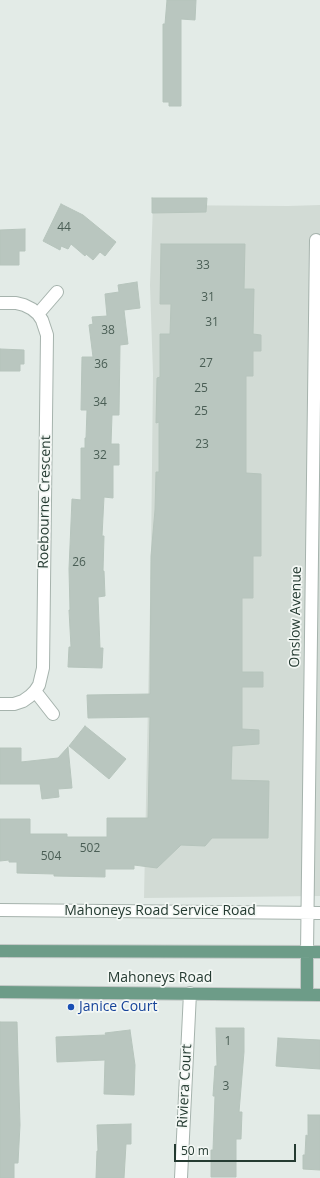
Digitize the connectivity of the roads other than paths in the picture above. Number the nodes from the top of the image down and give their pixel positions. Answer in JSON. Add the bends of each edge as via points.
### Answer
{"nodes":[{"id":1,"x":316,"y":240,"type":"dead end"},
{"id":2,"x":57,"y":292,"type":"dead end"},
{"id":3,"x":0,"y":303,"type":"edge"},
{"id":4,"x":38,"y":314,"type":"junction"},
{"id":5,"x":35,"y":691,"type":"junction"},
{"id":6,"x":0,"y":704,"type":"edge"},
{"id":7,"x":53,"y":714,"type":"dead end"},
{"id":8,"x":0,"y":910,"type":"edge"},
{"id":9,"x":307,"y":912,"type":"junction"},
{"id":10,"x":320,"y":913,"type":"edge"},
{"id":11,"x":0,"y":951,"type":"edge"},
{"id":12,"x":307,"y":952,"type":"junction"},
{"id":13,"x":320,"y":952,"type":"edge"},
{"id":14,"x":0,"y":992,"type":"edge"},
{"id":15,"x":190,"y":993,"type":"junction"},
{"id":16,"x":320,"y":994,"type":"edge"},
{"id":17,"x":307,"y":995,"type":"junction"},
{"id":18,"x":180,"y":1178,"type":"edge"}],
"edges":[{"from":1,"to":9,"type":"street","name":"Onslow Avenue"},
{"from":2,"to":4,"type":"street"},
{"from":3,"to":4,"type":"street","via":[[24,305]]},
{"from":4,"to":5,"type":"street","name":"Roebourne Crescent","via":[[47,336],[43,668]]},
{"from":5,"to":6,"type":"street","via":[[23,701]]},
{"from":5,"to":7,"type":"street"},
{"from":8,"to":9,"type":"street","name":"Mahoneys Road Service Road"},
{"from":9,"to":10,"type":"street","name":"Mahoneys Road Service Road"},
{"from":9,"to":12,"type":"street","name":"Onslow Avenue"},
{"from":11,"to":12,"type":"main road","name":"Mahoneys Road"},
{"from":12,"to":13,"type":"main road","name":"Mahoneys Road"},
{"from":12,"to":17,"type":"main road","name":"Onslow Avenue"},
{"from":14,"to":15,"type":"main road","name":"Mahoneys Road"},
{"from":15,"to":17,"type":"main road","name":"Mahoneys Road"},
{"from":15,"to":18,"type":"street","name":"Riviera Court"},
{"from":16,"to":17,"type":"main road","name":"Mahoneys Road"}]}
